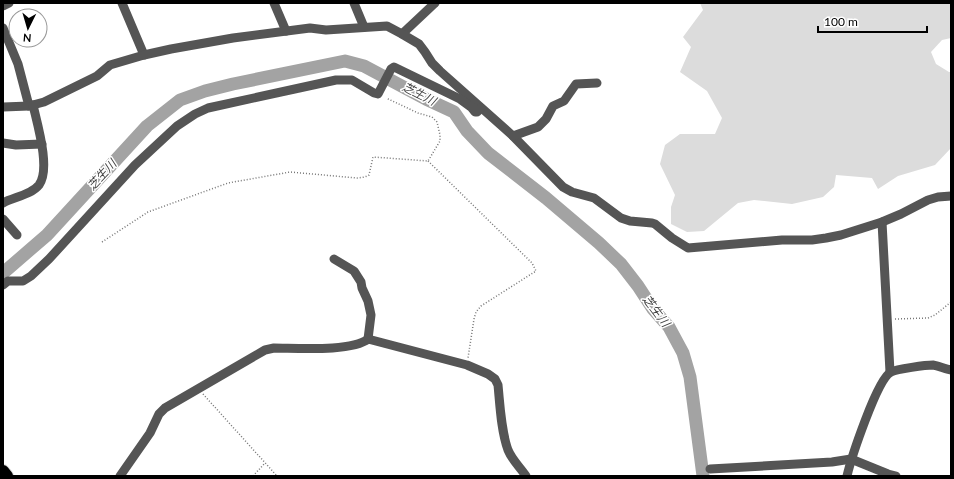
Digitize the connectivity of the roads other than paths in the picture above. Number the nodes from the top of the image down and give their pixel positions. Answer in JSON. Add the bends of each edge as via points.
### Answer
{"nodes":[{"id":1,"x":9,"y":3,"type":"edge"},
{"id":2,"x":122,"y":3,"type":"edge"},
{"id":3,"x":274,"y":3,"type":"edge"},
{"id":4,"x":354,"y":3,"type":"edge"},
{"id":5,"x":435,"y":3,"type":"edge"},
{"id":6,"x":3,"y":6,"type":"edge"},
{"id":7,"x":364,"y":27,"type":"junction"},
{"id":8,"x":3,"y":28,"type":"edge"},
{"id":9,"x":286,"y":31,"type":"junction"},
{"id":10,"x":402,"y":34,"type":"junction"},
{"id":11,"x":144,"y":55,"type":"junction"},
{"id":12,"x":597,"y":83,"type":"dead end"},
{"id":13,"x":31,"y":106,"type":"junction"},
{"id":14,"x":3,"y":107,"type":"edge"},
{"id":15,"x":480,"y":108,"type":"junction"},
{"id":16,"x":513,"y":136,"type":"junction"},
{"id":17,"x":3,"y":143,"type":"edge"},
{"id":18,"x":42,"y":144,"type":"junction"},
{"id":19,"x":951,"y":196,"type":"edge"},
{"id":20,"x":3,"y":203,"type":"edge"},
{"id":21,"x":4,"y":222,"type":"edge"},
{"id":22,"x":882,"y":222,"type":"junction"},
{"id":23,"x":17,"y":236,"type":"dead end"},
{"id":24,"x":334,"y":259,"type":"dead end"},
{"id":25,"x":3,"y":286,"type":"edge"},
{"id":26,"x":368,"y":339,"type":"junction"},
{"id":27,"x":951,"y":370,"type":"edge"},
{"id":28,"x":890,"y":372,"type":"junction"},
{"id":29,"x":851,"y":459,"type":"junction"},
{"id":30,"x":710,"y":469,"type":"dead end"},
{"id":31,"x":3,"y":471,"type":"edge"},
{"id":32,"x":522,"y":475,"type":"edge"},
{"id":33,"x":7,"y":476,"type":"edge"},
{"id":34,"x":120,"y":476,"type":"edge"},
{"id":35,"x":847,"y":476,"type":"edge"},
{"id":36,"x":896,"y":476,"type":"edge"}],
"edges":[{"from":1,"to":6,"type":"street"},
{"from":2,"to":11,"type":"street"},
{"from":3,"to":9,"type":"street"},
{"from":4,"to":7,"type":"street"},
{"from":5,"to":10,"type":"street"},
{"from":7,"to":9,"type":"street"},
{"from":7,"to":10,"type":"street","via":[[386,26]]},
{"from":8,"to":13,"type":"street"},
{"from":9,"to":11,"type":"street"},
{"from":10,"to":15,"type":"street","via":[[419,44],[432,63]]},
{"from":11,"to":13,"type":"street","via":[[110,65],[97,76]]},
{"from":12,"to":16,"type":"street","via":[[576,84],[564,101],[554,106],[538,127]]},
{"from":13,"to":14,"type":"street"},
{"from":13,"to":18,"type":"street"},
{"from":15,"to":16,"type":"street"},
{"from":15,"to":25,"type":"street","via":[[474,112],[460,99],[394,67],[379,92],[374,93],[352,80],[336,80],[208,108],[178,126],[134,165],[31,276],[23,281],[8,281]]},
{"from":16,"to":22,"type":"street","via":[[564,188],[594,198],[621,218],[655,224],[688,248],[812,240],[841,235]]},
{"from":17,"to":18,"type":"street"},
{"from":18,"to":20,"type":"street","via":[[43,176],[39,184],[30,192]]},
{"from":19,"to":22,"type":"street","via":[[928,200]]},
{"from":21,"to":23,"type":"street"},
{"from":22,"to":28,"type":"street"},
{"from":24,"to":26,"type":"street","via":[[354,271],[361,282],[368,300],[370,315]]},
{"from":26,"to":32,"type":"street","via":[[467,365],[495,379],[508,451]]},
{"from":26,"to":34,"type":"street","via":[[364,343],[339,347],[265,350],[165,408]]},
{"from":27,"to":28,"type":"street","via":[[933,365]]},
{"from":28,"to":29,"type":"street","via":[[884,379]]},
{"from":29,"to":30,"type":"street"},
{"from":29,"to":35,"type":"street"},
{"from":29,"to":36,"type":"street"},
{"from":31,"to":33,"type":"highway"}]}
